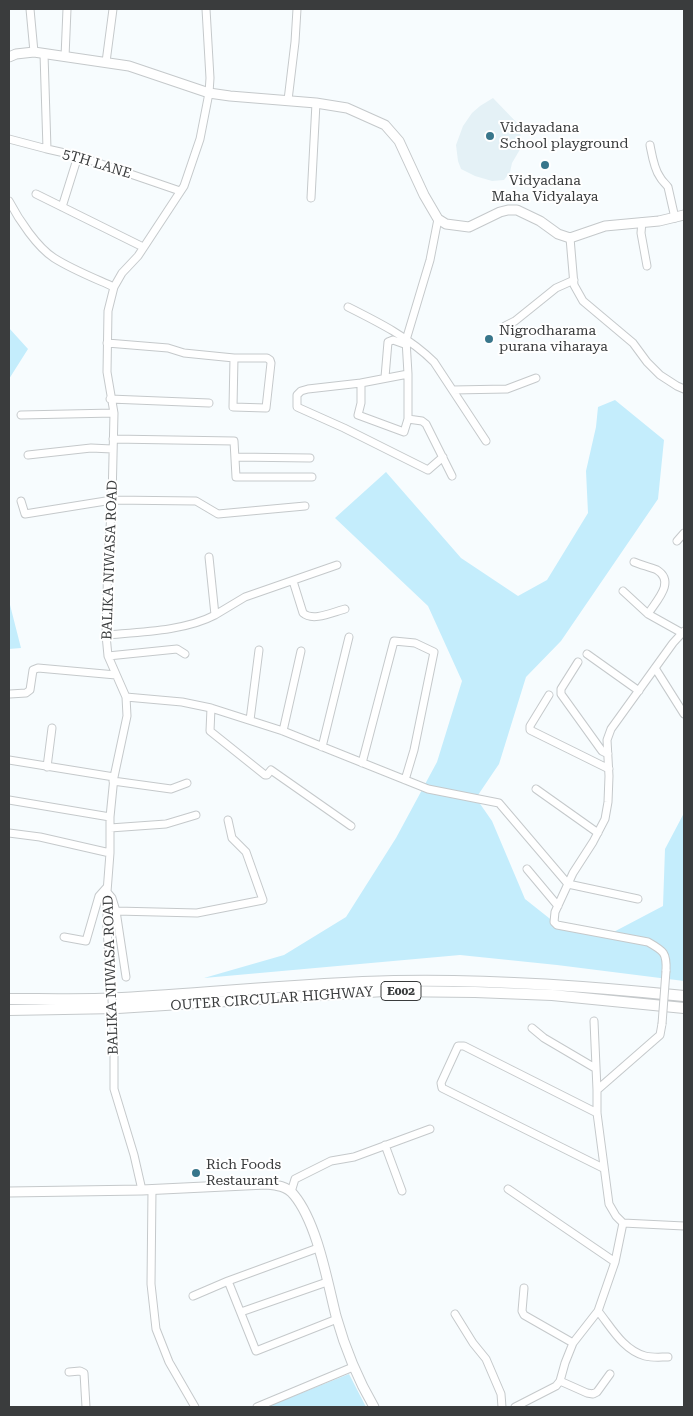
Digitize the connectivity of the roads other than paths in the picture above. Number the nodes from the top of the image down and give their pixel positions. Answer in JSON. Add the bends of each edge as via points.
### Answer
{"nodes":[{"id":1,"x":30,"y":9,"type":"edge"},
{"id":2,"x":67,"y":9,"type":"edge"},
{"id":3,"x":113,"y":9,"type":"edge"},
{"id":4,"x":206,"y":9,"type":"edge"},
{"id":5,"x":297,"y":9,"type":"edge"},
{"id":6,"x":34,"y":52,"type":"junction"},
{"id":7,"x":44,"y":54,"type":"junction"},
{"id":8,"x":9,"y":57,"type":"edge"},
{"id":9,"x":65,"y":57,"type":"junction"},
{"id":10,"x":106,"y":62,"type":"junction"},
{"id":11,"x":209,"y":93,"type":"junction"},
{"id":12,"x":288,"y":100,"type":"junction"},
{"id":13,"x":316,"y":103,"type":"junction"},
{"id":14,"x":9,"y":139,"type":"edge"},
{"id":15,"x":650,"y":146,"type":"dead end"},
{"id":16,"x":46,"y":149,"type":"junction"},
{"id":17,"x":78,"y":156,"type":"junction"},
{"id":18,"x":180,"y":191,"type":"junction"},
{"id":19,"x":36,"y":194,"type":"dead end"},
{"id":20,"x":310,"y":198,"type":"dead end"},
{"id":21,"x":9,"y":201,"type":"edge"},
{"id":22,"x":62,"y":208,"type":"junction"},
{"id":23,"x":684,"y":215,"type":"edge"},
{"id":24,"x":675,"y":218,"type":"junction"},
{"id":25,"x":438,"y":219,"type":"junction"},
{"id":26,"x":642,"y":222,"type":"junction"},
{"id":27,"x":570,"y":238,"type":"junction"},
{"id":28,"x":143,"y":247,"type":"junction"},
{"id":29,"x":647,"y":266,"type":"dead end"},
{"id":30,"x":574,"y":280,"type":"junction"},
{"id":31,"x":114,"y":287,"type":"junction"},
{"id":32,"x":348,"y":307,"type":"dead end"},
{"id":33,"x":504,"y":326,"type":"dead end"},
{"id":34,"x":107,"y":343,"type":"junction"},
{"id":35,"x":407,"y":343,"type":"junction"},
{"id":36,"x":234,"y":358,"type":"junction"},
{"id":37,"x":408,"y":374,"type":"junction"},
{"id":38,"x":385,"y":378,"type":"junction"},
{"id":39,"x":536,"y":378,"type":"dead end"},
{"id":40,"x":361,"y":383,"type":"junction"},
{"id":41,"x":684,"y":389,"type":"edge"},
{"id":42,"x":453,"y":390,"type":"junction"},
{"id":43,"x":110,"y":399,"type":"junction"},
{"id":44,"x":209,"y":403,"type":"dead end"},
{"id":45,"x":114,"y":413,"type":"junction"},
{"id":46,"x":21,"y":415,"type":"dead end"},
{"id":47,"x":408,"y":419,"type":"junction"},
{"id":48,"x":113,"y":439,"type":"junction"},
{"id":49,"x":486,"y":441,"type":"dead end"},
{"id":50,"x":112,"y":449,"type":"junction"},
{"id":51,"x":28,"y":456,"type":"dead end"},
{"id":52,"x":235,"y":457,"type":"junction"},
{"id":53,"x":443,"y":457,"type":"junction"},
{"id":54,"x":310,"y":458,"type":"dead end"},
{"id":55,"x":452,"y":476,"type":"dead end"},
{"id":56,"x":312,"y":477,"type":"dead end"},
{"id":57,"x":112,"y":500,"type":"junction"},
{"id":58,"x":21,"y":501,"type":"dead end"},
{"id":59,"x":305,"y":506,"type":"dead end"},
{"id":60,"x":684,"y":533,"type":"edge"},
{"id":61,"x":678,"y":542,"type":"dead end"},
{"id":62,"x":209,"y":557,"type":"dead end"},
{"id":63,"x":634,"y":562,"type":"dead end"},
{"id":64,"x":337,"y":566,"type":"dead end"},
{"id":65,"x":293,"y":581,"type":"junction"},
{"id":66,"x":623,"y":591,"type":"dead end"},
{"id":67,"x":345,"y":609,"type":"dead end"},
{"id":68,"x":648,"y":614,"type":"junction"},
{"id":69,"x":215,"y":615,"type":"junction"},
{"id":70,"x":683,"y":632,"type":"edge"},
{"id":71,"x":106,"y":635,"type":"junction"},
{"id":72,"x":349,"y":637,"type":"dead end"},
{"id":73,"x":259,"y":650,"type":"dead end"},
{"id":74,"x":301,"y":651,"type":"dead end"},
{"id":75,"x":185,"y":654,"type":"dead end"},
{"id":76,"x":587,"y":654,"type":"dead end"},
{"id":77,"x":108,"y":656,"type":"junction"},
{"id":78,"x":578,"y":662,"type":"dead end"},
{"id":79,"x":655,"y":668,"type":"junction"},
{"id":80,"x":116,"y":675,"type":"junction"},
{"id":81,"x":639,"y":691,"type":"junction"},
{"id":82,"x":10,"y":694,"type":"edge"},
{"id":83,"x":550,"y":694,"type":"dead end"},
{"id":84,"x":126,"y":697,"type":"junction"},
{"id":85,"x":211,"y":708,"type":"junction"},
{"id":86,"x":684,"y":714,"type":"edge"},
{"id":87,"x":250,"y":720,"type":"junction"},
{"id":88,"x":52,"y":728,"type":"dead end"},
{"id":89,"x":283,"y":731,"type":"junction"},
{"id":90,"x":322,"y":747,"type":"junction"},
{"id":91,"x":608,"y":754,"type":"junction"},
{"id":92,"x":9,"y":760,"type":"edge"},
{"id":93,"x":362,"y":763,"type":"junction"},
{"id":94,"x":48,"y":767,"type":"junction"},
{"id":95,"x":609,"y":769,"type":"junction"},
{"id":96,"x":114,"y":779,"type":"junction"},
{"id":97,"x":405,"y":780,"type":"junction"},
{"id":98,"x":187,"y":782,"type":"dead end"},
{"id":99,"x":536,"y":789,"type":"dead end"},
{"id":100,"x":9,"y":800,"type":"edge"},
{"id":101,"x":196,"y":815,"type":"dead end"},
{"id":102,"x":110,"y":817,"type":"junction"},
{"id":103,"x":228,"y":820,"type":"dead end"},
{"id":104,"x":351,"y":826,"type":"dead end"},
{"id":105,"x":110,"y":828,"type":"junction"},
{"id":106,"x":9,"y":832,"type":"edge"},
{"id":107,"x":598,"y":833,"type":"junction"},
{"id":108,"x":110,"y":853,"type":"junction"},
{"id":109,"x":528,"y":869,"type":"dead end"},
{"id":110,"x":568,"y":884,"type":"junction"},
{"id":111,"x":108,"y":889,"type":"junction"},
{"id":112,"x":638,"y":899,"type":"dead end"},
{"id":113,"x":558,"y":906,"type":"junction"},
{"id":114,"x":116,"y":911,"type":"junction"},
{"id":115,"x":64,"y":937,"type":"dead end"},
{"id":116,"x":126,"y":977,"type":"dead end"},
{"id":117,"x":684,"y":996,"type":"edge"},
{"id":118,"x":9,"y":999,"type":"edge"},
{"id":119,"x":684,"y":1008,"type":"edge"},
{"id":120,"x":9,"y":1010,"type":"edge"},
{"id":121,"x":594,"y":1021,"type":"dead end"},
{"id":122,"x":532,"y":1028,"type":"dead end"},
{"id":123,"x":596,"y":1068,"type":"junction"},
{"id":124,"x":597,"y":1090,"type":"junction"},
{"id":125,"x":596,"y":1113,"type":"junction"},
{"id":126,"x":430,"y":1129,"type":"dead end"},
{"id":127,"x":385,"y":1144,"type":"junction"},
{"id":128,"x":603,"y":1168,"type":"junction"},
{"id":129,"x":508,"y":1189,"type":"dead end"},
{"id":130,"x":147,"y":1190,"type":"junction"},
{"id":131,"x":402,"y":1191,"type":"dead end"},
{"id":132,"x":9,"y":1192,"type":"edge"},
{"id":133,"x":291,"y":1192,"type":"junction"},
{"id":134,"x":622,"y":1223,"type":"junction"},
{"id":135,"x":684,"y":1226,"type":"edge"},
{"id":136,"x":318,"y":1248,"type":"junction"},
{"id":137,"x":615,"y":1262,"type":"junction"},
{"id":138,"x":228,"y":1281,"type":"junction"},
{"id":139,"x":327,"y":1282,"type":"junction"},
{"id":140,"x":524,"y":1288,"type":"dead end"},
{"id":141,"x":193,"y":1296,"type":"dead end"},
{"id":142,"x":598,"y":1311,"type":"junction"},
{"id":143,"x":241,"y":1312,"type":"junction"},
{"id":144,"x":455,"y":1314,"type":"dead end"},
{"id":145,"x":337,"y":1319,"type":"junction"},
{"id":146,"x":573,"y":1343,"type":"junction"},
{"id":147,"x":668,"y":1357,"type":"dead end"},
{"id":148,"x":353,"y":1366,"type":"junction"},
{"id":149,"x":69,"y":1372,"type":"dead end"},
{"id":150,"x":610,"y":1374,"type":"dead end"},
{"id":151,"x":560,"y":1381,"type":"junction"},
{"id":152,"x":86,"y":1407,"type":"edge"},
{"id":153,"x":195,"y":1407,"type":"edge"},
{"id":154,"x":257,"y":1407,"type":"edge"},
{"id":155,"x":374,"y":1407,"type":"edge"},
{"id":156,"x":502,"y":1407,"type":"edge"},
{"id":157,"x":515,"y":1407,"type":"edge"}],
"edges":[{"from":1,"to":6,"type":"street"},
{"from":2,"to":9,"type":"street"},
{"from":3,"to":10,"type":"street"},
{"from":4,"to":11,"type":"street","name":"BALIKA NIWASA ROAD"},
{"from":5,"to":12,"type":"street"},
{"from":6,"to":7,"type":"main road"},
{"from":6,"to":8,"type":"main road"},
{"from":7,"to":9,"type":"main road"},
{"from":7,"to":16,"type":"street","name":"5TH LANE"},
{"from":9,"to":10,"type":"main road"},
{"from":10,"to":11,"type":"main road","via":[[129,66]]},
{"from":11,"to":12,"type":"main road"},
{"from":11,"to":18,"type":"street","name":"BALIKA NIWASA ROAD","via":[[200,139]]},
{"from":12,"to":13,"type":"main road"},
{"from":13,"to":20,"type":"street"},
{"from":13,"to":25,"type":"main road","via":[[347,108],[385,125],[399,141]]},
{"from":14,"to":16,"type":"street"},
{"from":15,"to":24,"type":"street","via":[[657,172],[668,187]]},
{"from":16,"to":17,"type":"street","name":"5TH LANE"},
{"from":17,"to":18,"type":"street","name":"5TH LANE"},
{"from":17,"to":22,"type":"street"},
{"from":18,"to":28,"type":"street","name":"BALIKA NIWASA ROAD"},
{"from":19,"to":22,"type":"street"},
{"from":21,"to":31,"type":"street","via":[[18,219],[52,257]]},
{"from":22,"to":28,"type":"street"},
{"from":23,"to":24,"type":"main road"},
{"from":24,"to":26,"type":"main road"},
{"from":25,"to":27,"type":"main road","via":[[446,224],[469,227],[500,212],[517,210]]},
{"from":25,"to":35,"type":"street"},
{"from":26,"to":27,"type":"main road","via":[[605,226]]},
{"from":26,"to":29,"type":"street"},
{"from":27,"to":30,"type":"street"},
{"from":28,"to":31,"type":"street","name":"BALIKA NIWASA ROAD"},
{"from":30,"to":33,"type":"street","via":[[556,288]]},
{"from":30,"to":41,"type":"street","via":[[583,301],[633,343],[660,375]]},
{"from":31,"to":34,"type":"street","name":"BALIKA NIWASA ROAD","via":[[108,311]]},
{"from":32,"to":35,"type":"street","via":[[387,327]]},
{"from":34,"to":36,"type":"street"},
{"from":34,"to":43,"type":"street","name":"BALIKA NIWASA ROAD"},
{"from":35,"to":37,"type":"street"},
{"from":35,"to":38,"type":"street","via":[[388,342]]},
{"from":35,"to":42,"type":"street","via":[[434,362]]},
{"from":36,"to":36,"type":"street","via":[[270,360],[266,408],[233,407]]},
{"from":37,"to":38,"type":"street"},
{"from":37,"to":47,"type":"street"},
{"from":38,"to":40,"type":"street"},
{"from":39,"to":42,"type":"street","via":[[508,389]]},
{"from":40,"to":47,"type":"street","via":[[358,415],[404,432]]},
{"from":40,"to":53,"type":"street","via":[[300,391],[297,407],[428,470]]},
{"from":42,"to":49,"type":"street"},
{"from":43,"to":44,"type":"street"},
{"from":43,"to":45,"type":"street","name":"BALIKA NIWASA ROAD"},
{"from":45,"to":46,"type":"street"},
{"from":45,"to":48,"type":"street","name":"BALIKA NIWASA ROAD"},
{"from":47,"to":53,"type":"street","via":[[422,420],[426,424]]},
{"from":48,"to":50,"type":"street","name":"BALIKA NIWASA ROAD"},
{"from":48,"to":52,"type":"street","via":[[234,441]]},
{"from":50,"to":51,"type":"street","via":[[91,448]]},
{"from":50,"to":57,"type":"street","name":"BALIKA NIWASA ROAD"},
{"from":52,"to":54,"type":"street"},
{"from":52,"to":56,"type":"street","via":[[236,477]]},
{"from":53,"to":55,"type":"street"},
{"from":57,"to":58,"type":"street","via":[[25,514]]},
{"from":57,"to":59,"type":"street","via":[[196,501],[218,514]]},
{"from":57,"to":71,"type":"street","name":"BALIKA NIWASA ROAD"},
{"from":60,"to":61,"type":"street"},
{"from":62,"to":69,"type":"street"},
{"from":63,"to":68,"type":"street","via":[[656,570],[666,581]]},
{"from":64,"to":65,"type":"street"},
{"from":65,"to":67,"type":"street","via":[[306,616],[315,617]]},
{"from":65,"to":69,"type":"street","via":[[244,597]]},
{"from":66,"to":68,"type":"street"},
{"from":68,"to":70,"type":"street"},
{"from":69,"to":71,"type":"street","via":[[166,629]]},
{"from":70,"to":79,"type":"street"},
{"from":71,"to":77,"type":"street","name":"BALIKA NIWASA ROAD"},
{"from":72,"to":90,"type":"street"},
{"from":73,"to":87,"type":"street"},
{"from":74,"to":89,"type":"street"},
{"from":75,"to":77,"type":"street","via":[[177,649]]},
{"from":76,"to":81,"type":"street"},
{"from":77,"to":80,"type":"street","name":"BALIKA NIWASA ROAD"},
{"from":78,"to":91,"type":"street","via":[[561,694],[602,751]]},
{"from":79,"to":81,"type":"street"},
{"from":79,"to":86,"type":"street"},
{"from":80,"to":82,"type":"street","via":[[38,668],[33,670],[30,690]]},
{"from":80,"to":84,"type":"street","name":"BALIKA NIWASA ROAD"},
{"from":81,"to":91,"type":"street","via":[[612,729],[607,740]]},
{"from":83,"to":95,"type":"street","via":[[530,730]]},
{"from":84,"to":85,"type":"street"},
{"from":84,"to":96,"type":"street","name":"BALIKA NIWASA ROAD","via":[[127,716]]},
{"from":85,"to":87,"type":"street"},
{"from":85,"to":104,"type":"street","via":[[210,731],[265,775],[271,770]]},
{"from":87,"to":89,"type":"street"},
{"from":88,"to":94,"type":"street"},
{"from":89,"to":90,"type":"street"},
{"from":90,"to":93,"type":"street"},
{"from":91,"to":95,"type":"street"},
{"from":92,"to":94,"type":"street"},
{"from":93,"to":97,"type":"street"},
{"from":93,"to":97,"type":"street","via":[[394,641],[415,643],[434,652]]},
{"from":94,"to":96,"type":"street"},
{"from":95,"to":107,"type":"street","via":[[608,802]]},
{"from":96,"to":98,"type":"street","via":[[171,789]]},
{"from":96,"to":102,"type":"street","name":"BALIKA NIWASA ROAD"},
{"from":97,"to":110,"type":"street","via":[[428,789],[500,803]]},
{"from":99,"to":107,"type":"street"},
{"from":100,"to":102,"type":"street"},
{"from":101,"to":105,"type":"street","via":[[166,824]]},
{"from":102,"to":105,"type":"street","name":"BALIKA NIWASA ROAD"},
{"from":103,"to":114,"type":"street","via":[[232,838],[246,852],[263,900],[197,913]]},
{"from":105,"to":108,"type":"street","name":"BALIKA NIWASA ROAD"},
{"from":106,"to":108,"type":"street"},
{"from":107,"to":110,"type":"street"},
{"from":108,"to":111,"type":"street","name":"BALIKA NIWASA ROAD"},
{"from":109,"to":113,"type":"street"},
{"from":110,"to":112,"type":"street"},
{"from":110,"to":113,"type":"street"},
{"from":111,"to":114,"type":"street"},
{"from":111,"to":115,"type":"street","via":[[99,896],[86,941]]},
{"from":111,"to":130,"type":"street","name":"BALIKA NIWASA ROAD","bridge":true,"via":[[114,1089]]},
{"from":113,"to":124,"type":"street","bridge":true,"via":[[554,922],[557,925],[648,942],[661,949],[666,958],[660,1035]]},
{"from":114,"to":116,"type":"street"},
{"from":117,"to":118,"type":"highway","name":"OUTER CIRCULAR HIGHWAY","number":"E002","via":[[448,980],[343,983],[120,998]]},
{"from":119,"to":120,"type":"highway","name":"OUTER CIRCULAR HIGHWAY","number":"E002","via":[[552,995],[384,991],[118,1008]]},
{"from":121,"to":123,"type":"street"},
{"from":122,"to":123,"type":"street"},
{"from":123,"to":124,"type":"street"},
{"from":124,"to":125,"type":"street"},
{"from":125,"to":128,"type":"street"},
{"from":125,"to":128,"type":"street","via":[[464,1046],[458,1046],[441,1083],[442,1088]]},
{"from":126,"to":127,"type":"street"},
{"from":127,"to":131,"type":"street"},
{"from":127,"to":133,"type":"street","via":[[354,1157],[331,1161],[295,1179]]},
{"from":128,"to":134,"type":"street","via":[[609,1204]]},
{"from":129,"to":137,"type":"street"},
{"from":130,"to":132,"type":"main road"},
{"from":130,"to":133,"type":"main road","via":[[266,1184]]},
{"from":130,"to":153,"type":"street","name":"BALIKA NIWASA ROAD","via":[[156,1329],[181,1386]]},
{"from":133,"to":136,"type":"main road","via":[[309,1219]]},
{"from":134,"to":135,"type":"street"},
{"from":134,"to":137,"type":"street"},
{"from":136,"to":138,"type":"street"},
{"from":136,"to":139,"type":"main road"},
{"from":137,"to":142,"type":"street"},
{"from":138,"to":141,"type":"street"},
{"from":138,"to":143,"type":"street"},
{"from":139,"to":143,"type":"street"},
{"from":139,"to":145,"type":"main road"},
{"from":140,"to":146,"type":"street","via":[[524,1315]]},
{"from":142,"to":146,"type":"street"},
{"from":142,"to":147,"type":"street","via":[[627,1347],[643,1356]]},
{"from":143,"to":145,"type":"street","via":[[256,1352]]},
{"from":144,"to":156,"type":"street","via":[[486,1359],[501,1394]]},
{"from":145,"to":148,"type":"main road"},
{"from":146,"to":151,"type":"street"},
{"from":148,"to":154,"type":"street"},
{"from":148,"to":155,"type":"main road"},
{"from":149,"to":152,"type":"street","via":[[84,1373]]},
{"from":150,"to":151,"type":"street","via":[[593,1394]]},
{"from":151,"to":157,"type":"street"}]}
